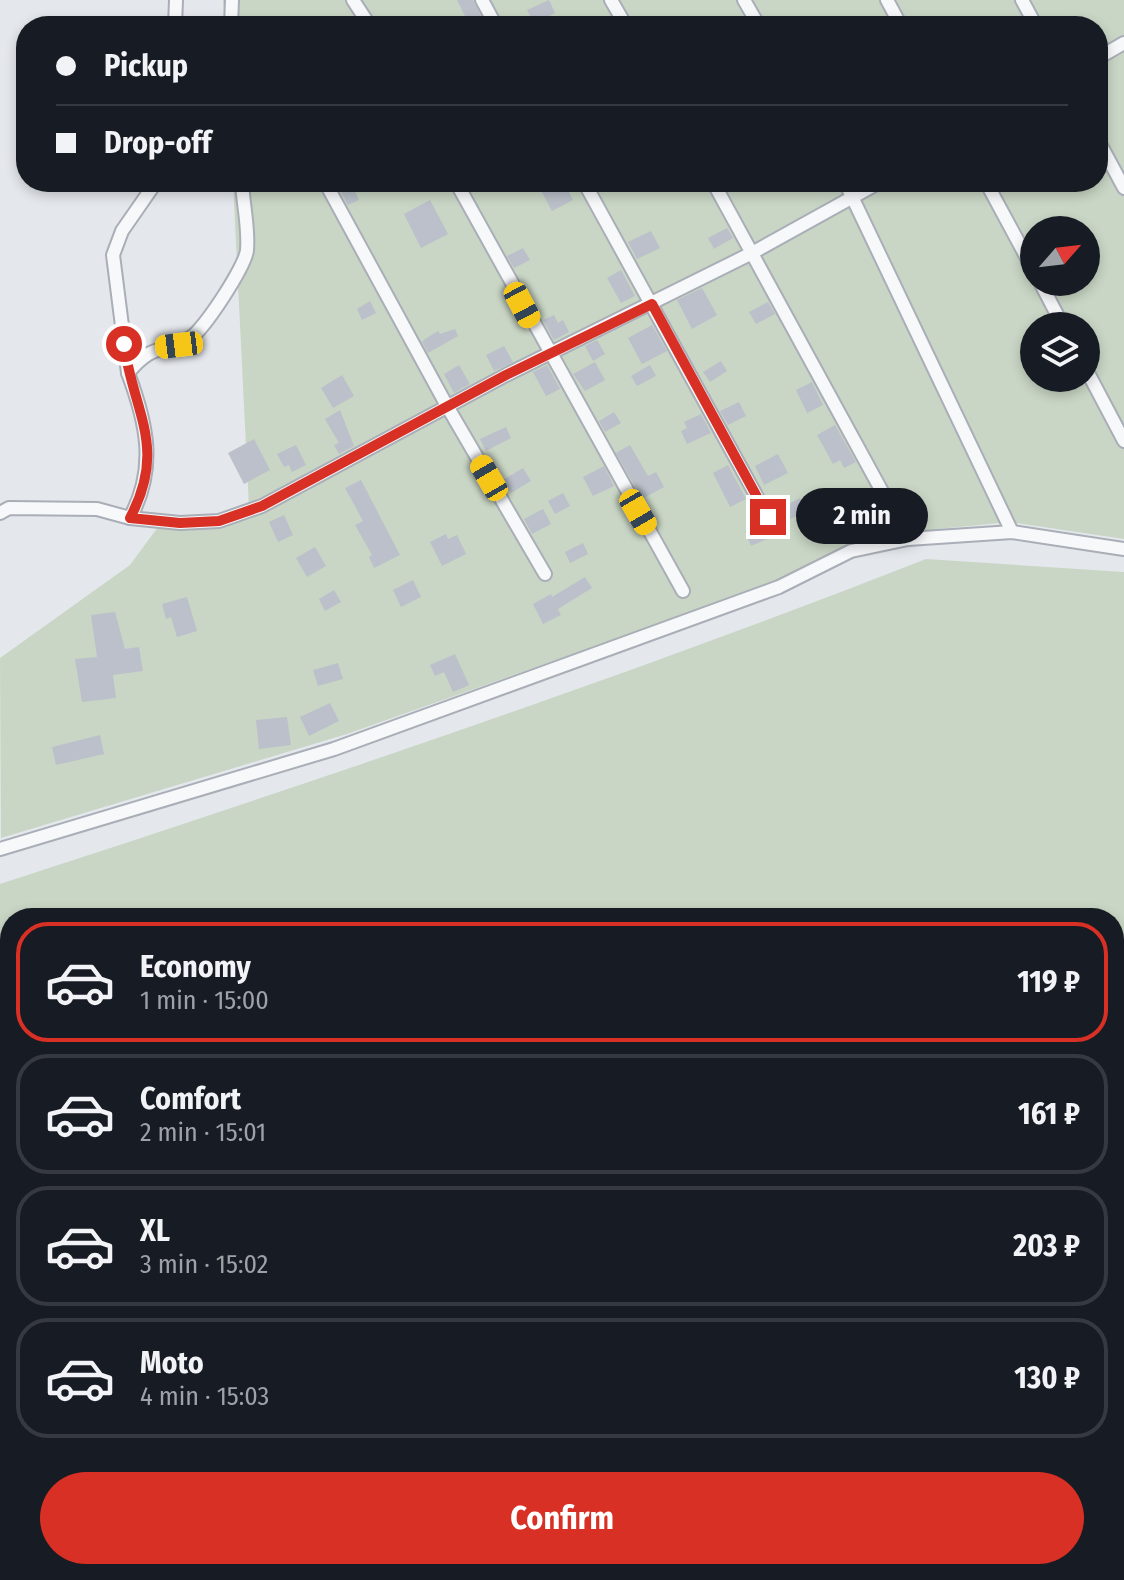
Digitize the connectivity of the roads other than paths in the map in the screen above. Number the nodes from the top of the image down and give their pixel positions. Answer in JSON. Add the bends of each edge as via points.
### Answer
{"nodes":[{"id":1,"x":1108,"y":158,"type":"edge"},
{"id":2,"x":1124,"y":188,"type":"edge"},
{"id":3,"x":149,"y":192,"type":"edge"},
{"id":4,"x":243,"y":192,"type":"edge"},
{"id":5,"x":330,"y":192,"type":"edge"},
{"id":6,"x":461,"y":192,"type":"edge"},
{"id":7,"x":590,"y":192,"type":"edge"},
{"id":8,"x":718,"y":192,"type":"edge"},
{"id":9,"x":850,"y":192,"type":"edge"},
{"id":10,"x":862,"y":192,"type":"edge"},
{"id":11,"x":991,"y":192,"type":"edge"},
{"id":12,"x":853,"y":197,"type":"junction"},
{"id":13,"x":1020,"y":245,"type":"edge"},
{"id":14,"x":752,"y":253,"type":"junction"},
{"id":15,"x":652,"y":304,"type":"junction"},
{"id":16,"x":548,"y":354,"type":"junction"},
{"id":17,"x":128,"y":373,"type":"junction"},
{"id":18,"x":1098,"y":392,"type":"edge"},
{"id":19,"x":447,"y":406,"type":"junction"},
{"id":20,"x":1124,"y":441,"type":"edge"},
{"id":21,"x":0,"y":513,"type":"edge"},
{"id":22,"x":768,"y":517,"type":"dead end"},
{"id":23,"x":130,"y":518,"type":"junction"},
{"id":24,"x":1012,"y":532,"type":"junction"},
{"id":25,"x":908,"y":539,"type":"junction"},
{"id":26,"x":1124,"y":549,"type":"edge"},
{"id":27,"x":545,"y":574,"type":"dead end"},
{"id":28,"x":683,"y":591,"type":"dead end"},
{"id":29,"x":0,"y":849,"type":"edge"}],
"edges":[{"from":1,"to":2,"type":"street"},
{"from":3,"to":17,"type":"street","via":[[122,231],[113,255]]},
{"from":4,"to":17,"type":"street","via":[[247,253],[230,283],[197,334],[179,345],[146,353]]},
{"from":5,"to":19,"type":"street"},
{"from":6,"to":16,"type":"street"},
{"from":7,"to":15,"type":"street"},
{"from":8,"to":14,"type":"street"},
{"from":9,"to":12,"type":"street"},
{"from":10,"to":12,"type":"street"},
{"from":11,"to":13,"type":"street"},
{"from":12,"to":14,"type":"street"},
{"from":12,"to":24,"type":"street"},
{"from":14,"to":15,"type":"street"},
{"from":14,"to":25,"type":"street"},
{"from":15,"to":16,"type":"street"},
{"from":15,"to":22,"type":"street"},
{"from":16,"to":19,"type":"street"},
{"from":16,"to":28,"type":"street"},
{"from":17,"to":23,"type":"street","via":[[145,418],[148,451],[145,484]]},
{"from":18,"to":20,"type":"street"},
{"from":19,"to":23,"type":"street","via":[[262,506],[219,521]]},
{"from":19,"to":27,"type":"street"},
{"from":21,"to":23,"type":"street","via":[[9,508],[97,509]]},
{"from":24,"to":25,"type":"street"},
{"from":24,"to":26,"type":"street"},
{"from":25,"to":29,"type":"street","via":[[851,551],[779,587],[334,749]]}]}
